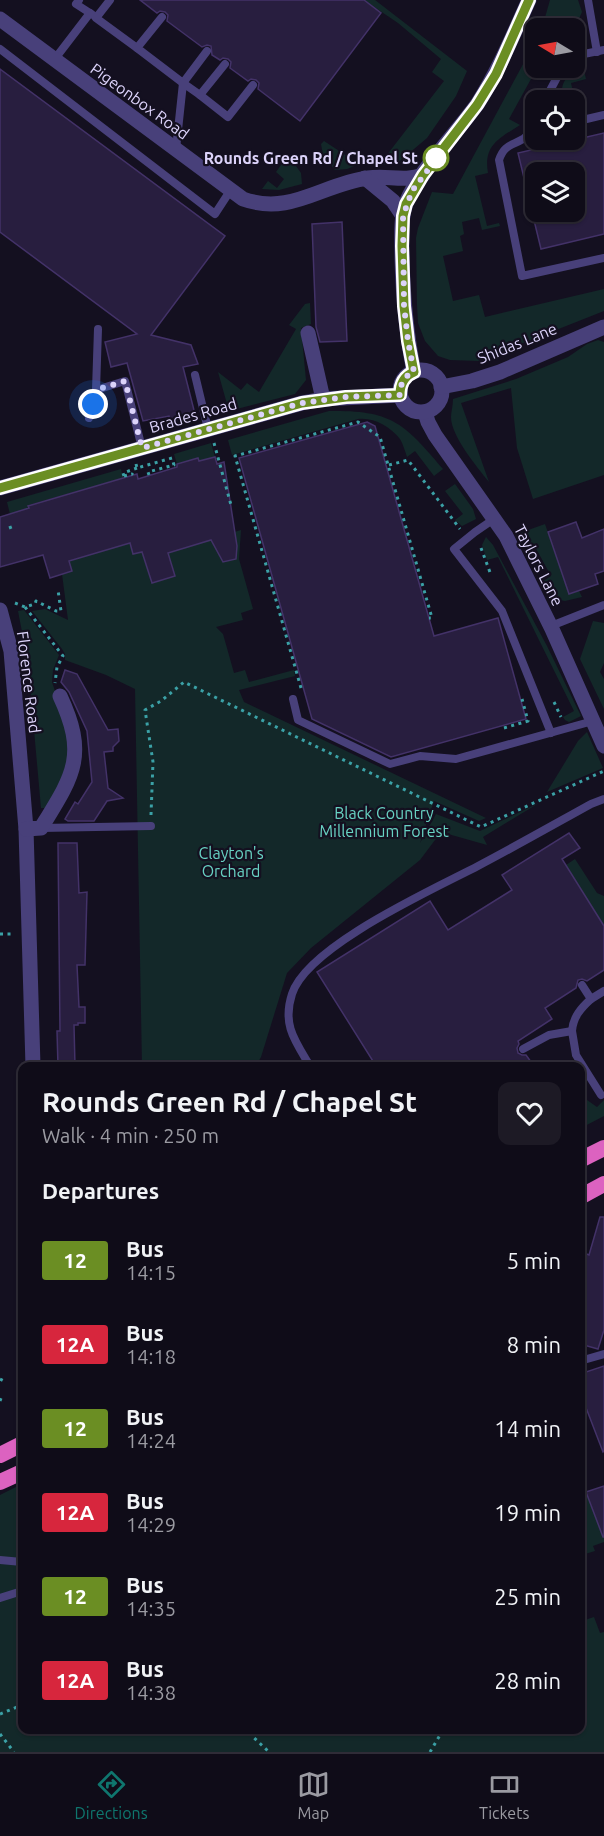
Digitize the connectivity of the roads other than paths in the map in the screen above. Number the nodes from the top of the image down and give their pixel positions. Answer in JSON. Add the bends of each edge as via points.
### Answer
{"nodes":[{"id":1,"x":110,"y":0,"type":"edge"},
{"id":2,"x":529,"y":0,"type":"edge"},
{"id":3,"x":588,"y":0,"type":"edge"},
{"id":4,"x":75,"y":1,"type":"edge"},
{"id":5,"x":93,"y":15,"type":"junction"},
{"id":6,"x":162,"y":17,"type":"dead end"},
{"id":7,"x":0,"y":19,"type":"edge"},
{"id":8,"x":137,"y":48,"type":"junction"},
{"id":9,"x":0,"y":49,"type":"edge"},
{"id":10,"x":207,"y":51,"type":"dead end"},
{"id":11,"x":601,"y":51,"type":"edge"},
{"id":12,"x":585,"y":55,"type":"edge"},
{"id":13,"x":54,"y":60,"type":"junction"},
{"id":14,"x":225,"y":64,"type":"dead end"},
{"id":15,"x":183,"y":83,"type":"junction"},
{"id":16,"x":253,"y":86,"type":"dead end"},
{"id":17,"x":200,"y":95,"type":"junction"},
{"id":18,"x":604,"y":115,"type":"edge"},
{"id":19,"x":585,"y":119,"type":"edge"},
{"id":20,"x":525,"y":138,"type":"edge"},
{"id":21,"x":176,"y":149,"type":"junction"},
{"id":22,"x":423,"y":175,"type":"junction"},
{"id":23,"x":365,"y":178,"type":"junction"},
{"id":24,"x":230,"y":191,"type":"junction"},
{"id":25,"x":403,"y":216,"type":"junction"},
{"id":26,"x":604,"y":258,"type":"edge"},
{"id":27,"x":604,"y":327,"type":"edge"},
{"id":28,"x":98,"y":329,"type":"dead end"},
{"id":29,"x":308,"y":333,"type":"dead end"},
{"id":30,"x":414,"y":372,"type":"junction"},
{"id":31,"x":195,"y":375,"type":"dead end"},
{"id":32,"x":441,"y":387,"type":"junction"},
{"id":33,"x":96,"y":390,"type":"junction"},
{"id":34,"x":400,"y":395,"type":"junction"},
{"id":35,"x":323,"y":399,"type":"junction"},
{"id":36,"x":425,"y":412,"type":"junction"},
{"id":37,"x":89,"y":418,"type":"dead end"},
{"id":38,"x":210,"y":433,"type":"junction"},
{"id":39,"x":139,"y":455,"type":"junction"},
{"id":40,"x":0,"y":488,"type":"edge"},
{"id":41,"x":494,"y":519,"type":"junction"},
{"id":42,"x":604,"y":605,"type":"edge"},
{"id":43,"x":7,"y":607,"type":"edge"},
{"id":44,"x":551,"y":626,"type":"junction"},
{"id":45,"x":60,"y":696,"type":"road end"},
{"id":46,"x":293,"y":699,"type":"dead end"},
{"id":47,"x":594,"y":721,"type":"junction"},
{"id":48,"x":551,"y":733,"type":"junction"},
{"id":49,"x":604,"y":746,"type":"edge"},
{"id":50,"x":604,"y":800,"type":"edge"},
{"id":51,"x":151,"y":826,"type":"road end"},
{"id":52,"x":33,"y":828,"type":"junction"},
{"id":53,"x":582,"y":985,"type":"dead end"},
{"id":54,"x":604,"y":991,"type":"edge"},
{"id":55,"x":591,"y":999,"type":"junction"},
{"id":56,"x":573,"y":1031,"type":"junction"},
{"id":57,"x":523,"y":1049,"type":"dead end"},
{"id":58,"x":33,"y":1062,"type":"edge"},
{"id":59,"x":308,"y":1062,"type":"edge"},
{"id":60,"x":580,"y":1062,"type":"edge"},
{"id":61,"x":585,"y":1069,"type":"edge"},
{"id":62,"x":601,"y":1095,"type":"dead end"},
{"id":63,"x":604,"y":1148,"type":"edge"},
{"id":64,"x":585,"y":1158,"type":"edge"},
{"id":65,"x":604,"y":1184,"type":"edge"},
{"id":66,"x":585,"y":1194,"type":"edge"},
{"id":67,"x":604,"y":1354,"type":"edge"},
{"id":68,"x":585,"y":1360,"type":"edge"},
{"id":69,"x":18,"y":1446,"type":"edge"},
{"id":70,"x":0,"y":1455,"type":"edge"},
{"id":71,"x":18,"y":1474,"type":"edge"},
{"id":72,"x":0,"y":1482,"type":"edge"},
{"id":73,"x":0,"y":1560,"type":"edge"},
{"id":74,"x":18,"y":1562,"type":"edge"},
{"id":75,"x":18,"y":1592,"type":"edge"},
{"id":76,"x":0,"y":1598,"type":"edge"}],
"edges":[{"from":1,"to":5,"type":"lane"},
{"from":2,"to":22,"type":"street","via":[[496,74]]},
{"from":3,"to":11,"type":"lane"},
{"from":4,"to":5,"type":"lane"},
{"from":5,"to":8,"type":"lane"},
{"from":5,"to":13,"type":"lane"},
{"from":6,"to":8,"type":"lane"},
{"from":7,"to":13,"type":"street","name":"Pigeonbox Road"},
{"from":8,"to":15,"type":"lane"},
{"from":9,"to":24,"type":"lane","via":[[215,214]]},
{"from":10,"to":15,"type":"lane"},
{"from":11,"to":12,"type":"lane"},
{"from":13,"to":21,"type":"street","name":"Pigeonbox Road"},
{"from":14,"to":17,"type":"lane"},
{"from":15,"to":17,"type":"lane"},
{"from":15,"to":21,"type":"lane"},
{"from":16,"to":17,"type":"lane","via":[[228,117]]},
{"from":18,"to":19,"type":"lane"},
{"from":20,"to":26,"type":"lane","via":[[507,147],[498,160],[522,276]]},
{"from":21,"to":24,"type":"street","name":"Pigeonbox Road"},
{"from":22,"to":23,"type":"street","name":"Pigeonbox Road","via":[[406,179]]},
{"from":22,"to":25,"type":"street"},
{"from":23,"to":24,"type":"street","name":"Pigeonbox Road","via":[[291,203],[258,204]]},
{"from":23,"to":25,"type":"street","via":[[393,201]]},
{"from":25,"to":30,"type":"street","via":[[404,306]]},
{"from":27,"to":32,"type":"street","name":"Shidas Lane","via":[[500,372]]},
{"from":28,"to":33,"type":"lane"},
{"from":29,"to":35,"type":"street"},
{"from":30,"to":32,"type":"street","via":[[429,372]]},
{"from":30,"to":34,"type":"street","via":[[405,377]]},
{"from":31,"to":38,"type":"lane"},
{"from":32,"to":36,"type":"street","via":[[439,402]]},
{"from":33,"to":37,"type":"lane"},
{"from":33,"to":39,"type":"lane","via":[[125,381]]},
{"from":34,"to":35,"type":"street","name":"Brades Road"},
{"from":34,"to":36,"type":"street","via":[[409,408]]},
{"from":35,"to":38,"type":"street","name":"Brades Road"},
{"from":36,"to":41,"type":"street","name":"Taylors Lane","via":[[435,435]]},
{"from":38,"to":39,"type":"street","name":"Brades Road"},
{"from":39,"to":40,"type":"street","name":"Brades Road"},
{"from":41,"to":44,"type":"street","name":"Taylors Lane"},
{"from":41,"to":48,"type":"lane","via":[[454,549],[502,611]]},
{"from":42,"to":44,"type":"lane"},
{"from":43,"to":52,"type":"street","name":"Florence Road"},
{"from":44,"to":47,"type":"street","name":"Taylors Lane"},
{"from":45,"to":52,"type":"street","name":"Florence Road","via":[[74,734],[73,770],[65,790]]},
{"from":46,"to":48,"type":"lane","via":[[298,720],[390,764],[420,756],[456,759]]},
{"from":47,"to":48,"type":"lane"},
{"from":47,"to":49,"type":"street","name":"Taylors Lane"},
{"from":50,"to":59,"type":"lane","via":[[418,894],[343,940],[309,969],[292,992],[288,1023]]},
{"from":51,"to":52,"type":"lane"},
{"from":52,"to":58,"type":"street","name":"Florence Road"},
{"from":53,"to":55,"type":"lane"},
{"from":54,"to":55,"type":"lane"},
{"from":55,"to":56,"type":"lane","via":[[580,1009]]},
{"from":56,"to":57,"type":"lane","via":[[549,1035]]},
{"from":56,"to":60,"type":"lane"},
{"from":61,"to":62,"type":"lane"},
{"from":63,"to":64,"type":"highway"},
{"from":65,"to":66,"type":"highway"},
{"from":67,"to":68,"type":"lane"},
{"from":69,"to":70,"type":"highway"},
{"from":71,"to":72,"type":"highway"},
{"from":73,"to":74,"type":"lane"},
{"from":75,"to":76,"type":"lane"}]}
